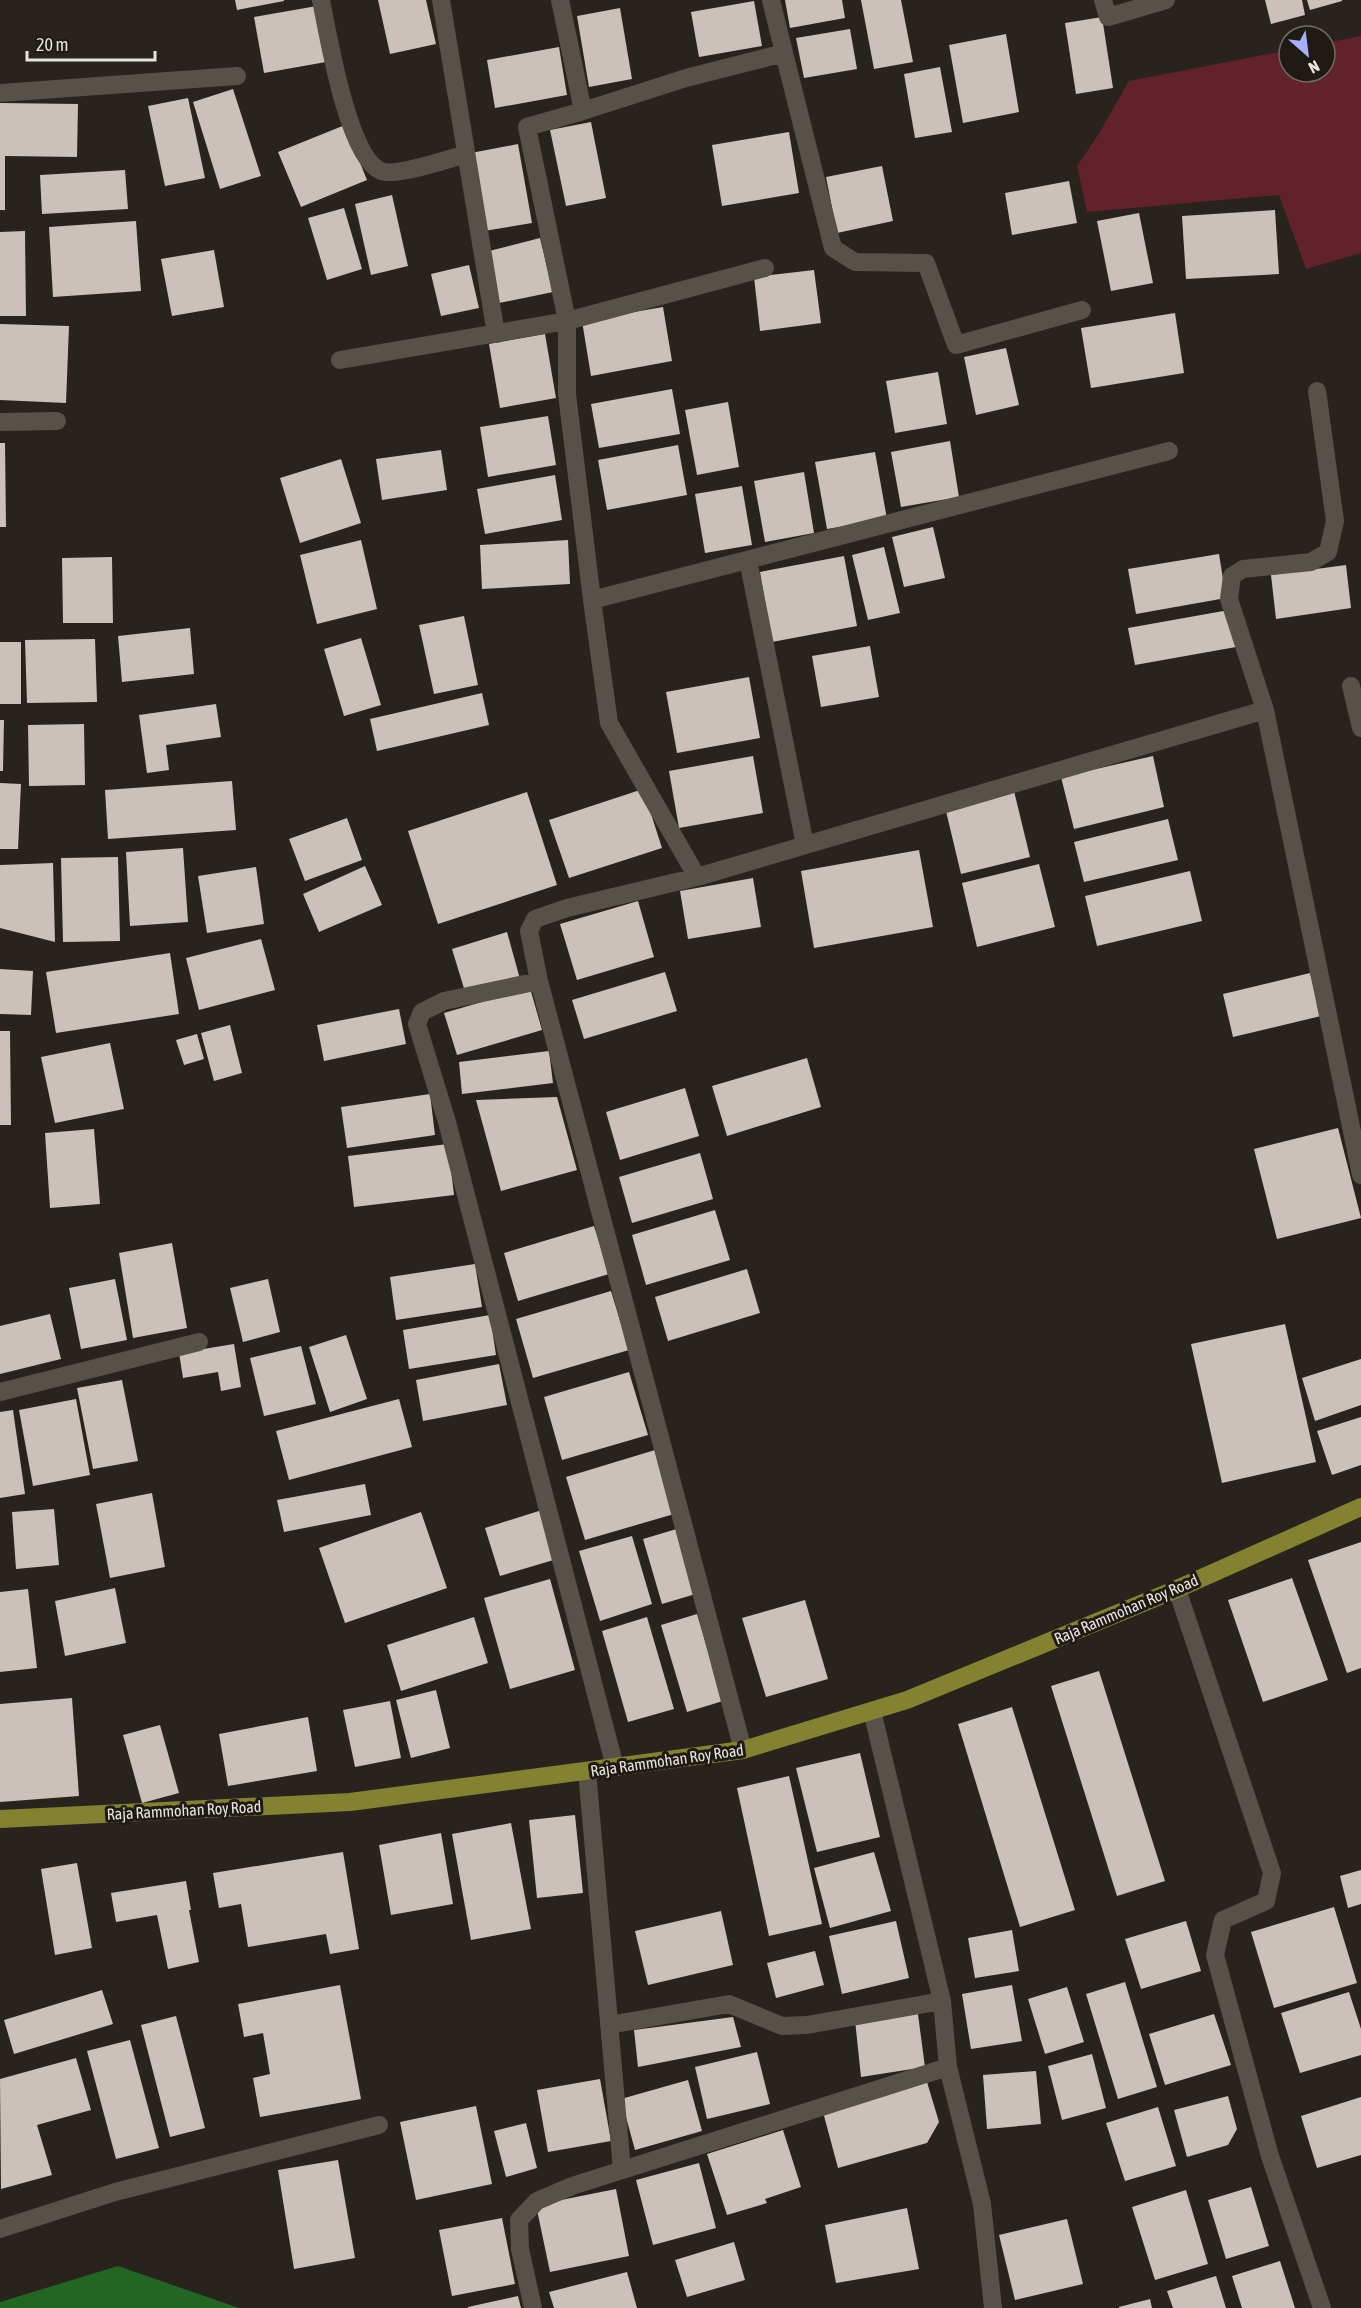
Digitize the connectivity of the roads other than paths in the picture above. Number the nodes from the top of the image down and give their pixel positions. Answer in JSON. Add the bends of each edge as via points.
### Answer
{"nodes":[{"id":1,"x":321,"y":0,"type":"edge"},
{"id":2,"x":441,"y":0,"type":"edge"},
{"id":3,"x":560,"y":0,"type":"edge"},
{"id":4,"x":771,"y":0,"type":"edge"},
{"id":5,"x":1103,"y":0,"type":"edge"},
{"id":6,"x":1166,"y":0,"type":"edge"},
{"id":7,"x":784,"y":53,"type":"junction"},
{"id":8,"x":237,"y":76,"type":"dead end"},
{"id":9,"x":0,"y":93,"type":"edge"},
{"id":10,"x":583,"y":111,"type":"junction"},
{"id":11,"x":466,"y":154,"type":"junction"},
{"id":12,"x":765,"y":268,"type":"dead end"},
{"id":13,"x":1082,"y":310,"type":"dead end"},
{"id":14,"x":567,"y":321,"type":"junction"},
{"id":15,"x":496,"y":334,"type":"junction"},
{"id":16,"x":340,"y":360,"type":"dead end"},
{"id":17,"x":1317,"y":391,"type":"dead end"},
{"id":18,"x":57,"y":421,"type":"dead end"},
{"id":19,"x":0,"y":422,"type":"edge"},
{"id":20,"x":1169,"y":451,"type":"dead end"},
{"id":21,"x":748,"y":560,"type":"junction"},
{"id":22,"x":591,"y":600,"type":"junction"},
{"id":23,"x":1351,"y":686,"type":"dead end"},
{"id":24,"x":1265,"y":710,"type":"junction"},
{"id":25,"x":1361,"y":728,"type":"edge"},
{"id":26,"x":805,"y":845,"type":"junction"},
{"id":27,"x":696,"y":877,"type":"junction"},
{"id":28,"x":538,"y":981,"type":"junction"},
{"id":29,"x":1361,"y":1175,"type":"edge"},
{"id":30,"x":199,"y":1342,"type":"dead end"},
{"id":31,"x":0,"y":1392,"type":"edge"},
{"id":32,"x":1361,"y":1507,"type":"edge"},
{"id":33,"x":1177,"y":1589,"type":"junction"},
{"id":34,"x":872,"y":1711,"type":"junction"},
{"id":35,"x":743,"y":1750,"type":"junction"},
{"id":36,"x":615,"y":1767,"type":"junction"},
{"id":37,"x":587,"y":1770,"type":"junction"},
{"id":38,"x":0,"y":1819,"type":"edge"},
{"id":39,"x":942,"y":2001,"type":"junction"},
{"id":40,"x":609,"y":2025,"type":"junction"},
{"id":41,"x":948,"y":2067,"type":"junction"},
{"id":42,"x":379,"y":2125,"type":"dead end"},
{"id":43,"x":622,"y":2170,"type":"junction"},
{"id":44,"x":0,"y":2229,"type":"edge"},
{"id":45,"x":533,"y":2308,"type":"edge"},
{"id":46,"x":993,"y":2308,"type":"edge"},
{"id":47,"x":1322,"y":2308,"type":"edge"}],
"edges":[{"from":1,"to":11,"type":"street","via":[[343,102],[368,161],[381,171],[396,172]]},
{"from":2,"to":11,"type":"street"},
{"from":3,"to":10,"type":"street"},
{"from":4,"to":7,"type":"street"},
{"from":5,"to":6,"type":"street","via":[[1108,17]]},
{"from":7,"to":10,"type":"street","via":[[686,78]]},
{"from":7,"to":13,"type":"street","via":[[833,248],[855,262],[926,263],[956,345]]},
{"from":8,"to":9,"type":"street"},
{"from":10,"to":14,"type":"street","via":[[527,127]]},
{"from":11,"to":15,"type":"street"},
{"from":12,"to":14,"type":"street"},
{"from":14,"to":15,"type":"street"},
{"from":14,"to":22,"type":"street","via":[[567,394]]},
{"from":15,"to":16,"type":"street"},
{"from":17,"to":24,"type":"street","via":[[1335,521],[1328,552],[1311,562],[1243,569],[1232,576],[1229,599]]},
{"from":18,"to":19,"type":"street"},
{"from":20,"to":21,"type":"street"},
{"from":21,"to":22,"type":"street"},
{"from":21,"to":26,"type":"street"},
{"from":22,"to":27,"type":"street","via":[[609,723]]},
{"from":23,"to":25,"type":"street"},
{"from":24,"to":26,"type":"street"},
{"from":24,"to":29,"type":"street"},
{"from":26,"to":27,"type":"street"},
{"from":27,"to":28,"type":"street","via":[[536,919],[529,931]]},
{"from":28,"to":35,"type":"street"},
{"from":28,"to":36,"type":"street","via":[[444,1001],[422,1012],[417,1024],[447,1122]]},
{"from":30,"to":31,"type":"street"},
{"from":32,"to":33,"type":"main road","name":"Raja Rammohan Roy Road"},
{"from":33,"to":34,"type":"main road","name":"Raja Rammohan Roy Road"},
{"from":33,"to":47,"type":"street","via":[[1272,1874],[1266,1901],[1223,1920],[1215,1954],[1270,2156]]},
{"from":34,"to":35,"type":"main road","name":"Raja Rammohan Roy Road"},
{"from":34,"to":39,"type":"street"},
{"from":35,"to":36,"type":"main road","name":"Raja Rammohan Roy Road"},
{"from":36,"to":37,"type":"main road","name":"Raja Rammohan Roy Road"},
{"from":37,"to":38,"type":"main road","name":"Raja Rammohan Roy Road","via":[[351,1802]]},
{"from":37,"to":40,"type":"street"},
{"from":39,"to":40,"type":"street","via":[[807,2025],[782,2026],[729,2004]]},
{"from":39,"to":41,"type":"street"},
{"from":40,"to":43,"type":"street"},
{"from":41,"to":43,"type":"street"},
{"from":41,"to":46,"type":"street","via":[[982,2204]]},
{"from":42,"to":44,"type":"street","via":[[115,2192]]},
{"from":43,"to":45,"type":"street","via":[[537,2200],[519,2220],[520,2249]]}]}
